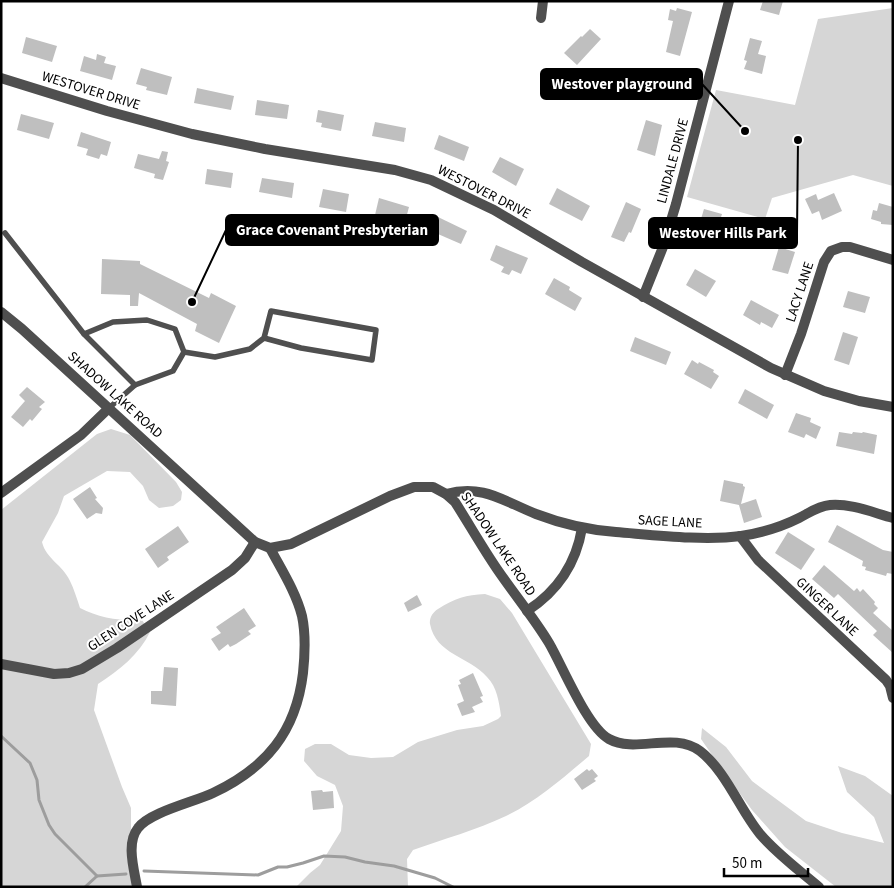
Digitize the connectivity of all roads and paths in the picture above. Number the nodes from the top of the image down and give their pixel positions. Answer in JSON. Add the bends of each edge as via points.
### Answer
{"nodes":[{"id":1,"x":543,"y":1,"type":"edge"},
{"id":2,"x":729,"y":1,"type":"edge"},
{"id":3,"x":541,"y":18,"type":"dead end"},
{"id":4,"x":1,"y":78,"type":"edge"},
{"id":5,"x":4,"y":233,"type":"dead end"},
{"id":6,"x":893,"y":260,"type":"edge"},
{"id":7,"x":643,"y":296,"type":"junction"},
{"id":8,"x":1,"y":312,"type":"edge"},
{"id":9,"x":84,"y":334,"type":"junction"},
{"id":10,"x":264,"y":338,"type":"junction"},
{"id":11,"x":184,"y":352,"type":"junction"},
{"id":12,"x":786,"y":375,"type":"junction"},
{"id":13,"x":135,"y":385,"type":"junction"},
{"id":14,"x":893,"y":407,"type":"edge"},
{"id":15,"x":109,"y":408,"type":"junction"},
{"id":16,"x":1,"y":493,"type":"edge"},
{"id":17,"x":446,"y":494,"type":"junction"},
{"id":18,"x":893,"y":518,"type":"edge"},
{"id":19,"x":582,"y":528,"type":"junction"},
{"id":20,"x":740,"y":536,"type":"junction"},
{"id":21,"x":254,"y":542,"type":"junction"},
{"id":22,"x":270,"y":548,"type":"junction"},
{"id":23,"x":527,"y":611,"type":"junction"},
{"id":24,"x":1,"y":664,"type":"edge"},
{"id":25,"x":890,"y":680,"type":"edge"},
{"id":26,"x":893,"y":698,"type":"edge"},
{"id":27,"x":137,"y":887,"type":"edge"},
{"id":28,"x":819,"y":887,"type":"edge"}],
"edges":[{"from":1,"to":3,"type":"street"},
{"from":2,"to":7,"type":"street","name":"LINDALE DRIVE","via":[[676,204]]},
{"from":4,"to":7,"type":"street","name":"WESTOVER DRIVE","via":[[192,134],[422,177],[494,210]]},
{"from":5,"to":9,"type":"lane"},
{"from":6,"to":12,"type":"street","name":"LACY LANE","via":[[850,247],[831,251],[824,262]]},
{"from":7,"to":12,"type":"street","name":"WESTOVER DRIVE"},
{"from":8,"to":15,"type":"street","name":"SHADOW LAKE ROAD"},
{"from":9,"to":11,"type":"lane","via":[[113,322],[147,320],[175,329]]},
{"from":9,"to":13,"type":"lane"},
{"from":10,"to":10,"type":"lane","via":[[300,348],[372,360],[376,330],[271,311]]},
{"from":10,"to":11,"type":"lane","via":[[250,349],[215,357]]},
{"from":11,"to":13,"type":"lane","via":[[173,371]]},
{"from":12,"to":14,"type":"street","name":"WESTOVER DRIVE","via":[[838,396]]},
{"from":13,"to":15,"type":"lane"},
{"from":15,"to":16,"type":"street","via":[[81,435]]},
{"from":15,"to":21,"type":"street","name":"SHADOW LAKE ROAD"},
{"from":17,"to":19,"type":"street","name":"SAGE LANE","via":[[468,490],[487,492],[536,514]]},
{"from":17,"to":22,"type":"street","name":"SHADOW LAKE ROAD","via":[[433,488],[414,487],[291,544]]},
{"from":17,"to":23,"type":"street","name":"SHADOW LAKE ROAD","via":[[455,502]]},
{"from":18,"to":20,"type":"street","name":"SAGE LANE","via":[[832,505],[817,508],[768,530]]},
{"from":19,"to":20,"type":"street","name":"SAGE LANE","via":[[647,535]]},
{"from":19,"to":23,"type":"street","via":[[566,575]]},
{"from":20,"to":25,"type":"street","name":"GINGER LANE","via":[[758,560]]},
{"from":21,"to":22,"type":"street","name":"SHADOW LAKE ROAD"},
{"from":21,"to":24,"type":"street","name":"GLEN COVE LANE","via":[[245,558],[232,570],[82,669],[54,674]]},
{"from":22,"to":27,"type":"street","via":[[297,601],[305,633],[302,684],[294,715],[273,750],[248,773],[214,792],[148,819],[137,829],[132,842]]},
{"from":23,"to":28,"type":"street","name":"SHADOW LAKE ROAD","via":[[549,643],[591,721],[602,734],[623,744],[672,742],[700,751],[718,771],[759,833]]},
{"from":25,"to":26,"type":"street","name":"GINGER LANE"}]}
